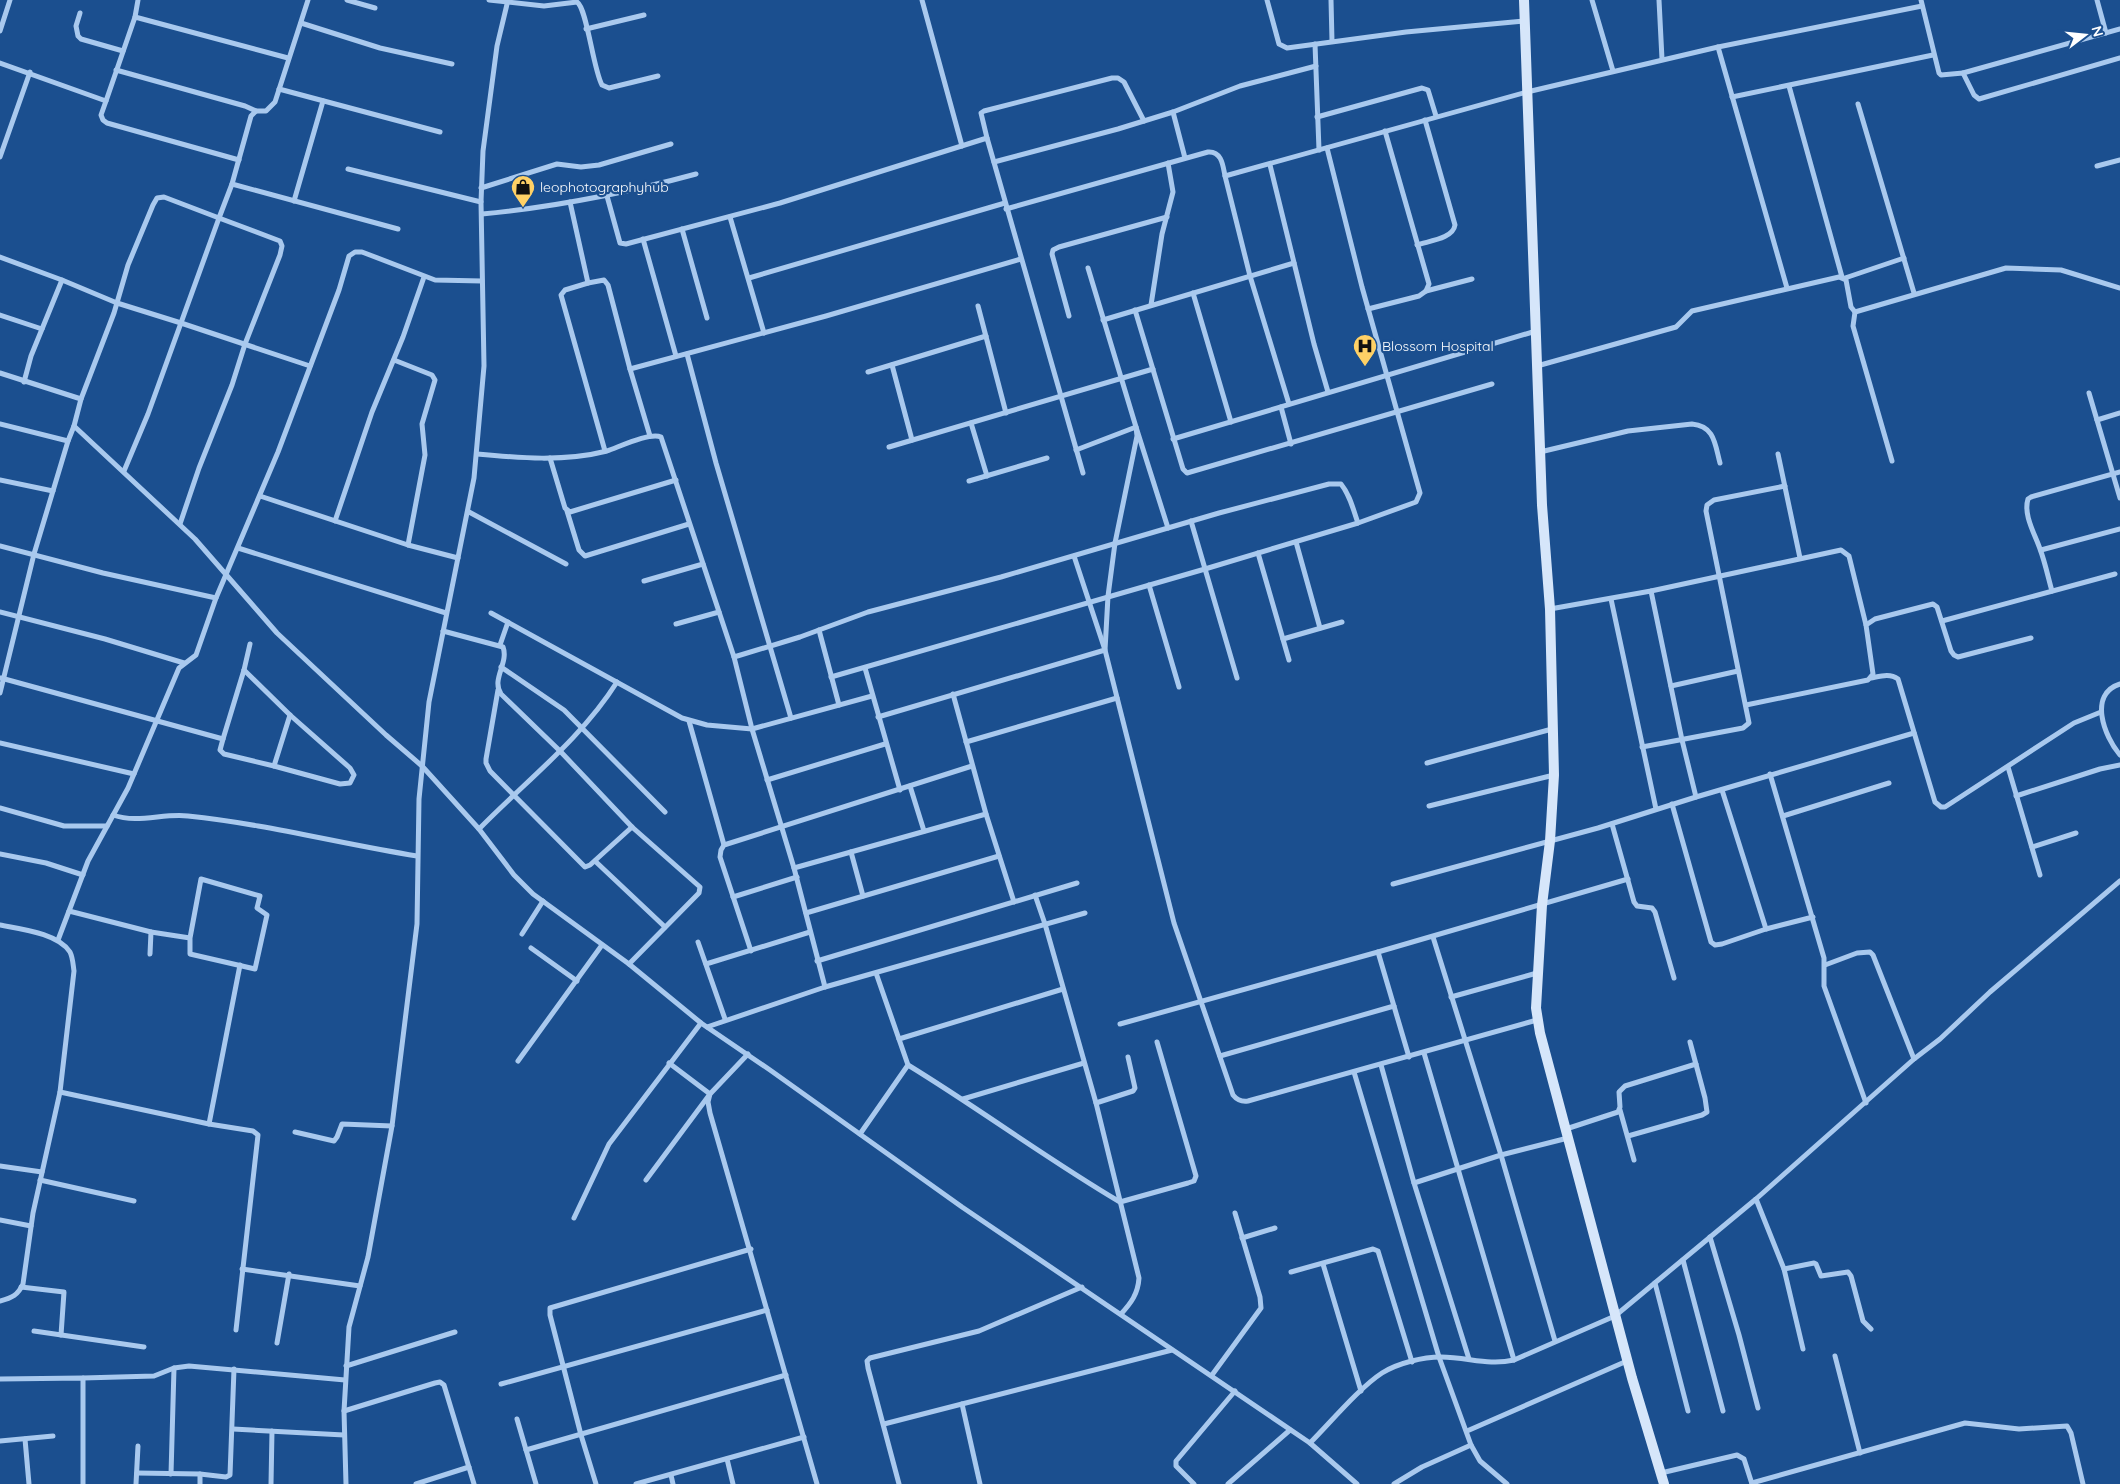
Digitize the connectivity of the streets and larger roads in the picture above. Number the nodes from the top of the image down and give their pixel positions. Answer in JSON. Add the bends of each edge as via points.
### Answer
{"nodes":[{"id":1,"x":10,"y":0,"type":"edge"},
{"id":2,"x":138,"y":0,"type":"edge"},
{"id":3,"x":308,"y":0,"type":"edge"},
{"id":4,"x":347,"y":0,"type":"edge"},
{"id":5,"x":489,"y":0,"type":"edge"},
{"id":6,"x":922,"y":0,"type":"edge"},
{"id":7,"x":1266,"y":0,"type":"edge"},
{"id":8,"x":1331,"y":0,"type":"edge"},
{"id":9,"x":1524,"y":0,"type":"edge"},
{"id":10,"x":1592,"y":0,"type":"edge"},
{"id":11,"x":1660,"y":0,"type":"edge"},
{"id":12,"x":2097,"y":0,"type":"edge"},
{"id":13,"x":508,"y":1,"type":"edge"},
{"id":14,"x":1922,"y":3,"type":"edge"},
{"id":15,"x":375,"y":8,"type":"dead end"},
{"id":16,"x":80,"y":13,"type":"dead end"},
{"id":17,"x":644,"y":15,"type":"dead end"},
{"id":18,"x":135,"y":16,"type":"junction"},
{"id":19,"x":1525,"y":21,"type":"junction"},
{"id":20,"x":301,"y":23,"type":"junction"},
{"id":21,"x":586,"y":29,"type":"junction"},
{"id":22,"x":2120,"y":29,"type":"edge"},
{"id":23,"x":0,"y":31,"type":"edge"},
{"id":24,"x":2106,"y":33,"type":"junction"},
{"id":25,"x":1332,"y":41,"type":"junction"},
{"id":26,"x":1315,"y":44,"type":"junction"},
{"id":27,"x":1718,"y":47,"type":"junction"},
{"id":28,"x":123,"y":51,"type":"junction"},
{"id":29,"x":1933,"y":55,"type":"junction"},
{"id":30,"x":288,"y":58,"type":"junction"},
{"id":31,"x":2120,"y":58,"type":"edge"},
{"id":32,"x":1662,"y":59,"type":"junction"},
{"id":33,"x":0,"y":63,"type":"edge"},
{"id":34,"x":452,"y":64,"type":"dead end"},
{"id":35,"x":1316,"y":66,"type":"junction"},
{"id":36,"x":116,"y":70,"type":"junction"},
{"id":37,"x":1613,"y":71,"type":"junction"},
{"id":38,"x":30,"y":72,"type":"junction"},
{"id":39,"x":1963,"y":73,"type":"junction"},
{"id":40,"x":658,"y":76,"type":"dead end"},
{"id":41,"x":1789,"y":86,"type":"junction"},
{"id":42,"x":278,"y":89,"type":"junction"},
{"id":43,"x":1527,"y":92,"type":"junction"},
{"id":44,"x":1732,"y":97,"type":"junction"},
{"id":45,"x":106,"y":101,"type":"junction"},
{"id":46,"x":323,"y":101,"type":"junction"},
{"id":47,"x":1858,"y":104,"type":"dead end"},
{"id":48,"x":256,"y":111,"type":"junction"},
{"id":49,"x":1173,"y":112,"type":"junction"},
{"id":50,"x":1436,"y":116,"type":"junction"},
{"id":51,"x":1318,"y":117,"type":"junction"},
{"id":52,"x":1425,"y":120,"type":"junction"},
{"id":53,"x":1144,"y":121,"type":"junction"},
{"id":54,"x":1385,"y":131,"type":"junction"},
{"id":55,"x":440,"y":132,"type":"dead end"},
{"id":56,"x":987,"y":138,"type":"junction"},
{"id":57,"x":671,"y":144,"type":"dead end"},
{"id":58,"x":962,"y":146,"type":"junction"},
{"id":59,"x":1327,"y":148,"type":"junction"},
{"id":60,"x":1319,"y":150,"type":"junction"},
{"id":61,"x":0,"y":157,"type":"edge"},
{"id":62,"x":1185,"y":158,"type":"junction"},
{"id":63,"x":239,"y":160,"type":"junction"},
{"id":64,"x":2120,"y":160,"type":"edge"},
{"id":65,"x":994,"y":162,"type":"junction"},
{"id":66,"x":1168,"y":163,"type":"junction"},
{"id":67,"x":1270,"y":165,"type":"junction"},
{"id":68,"x":2097,"y":166,"type":"dead end"},
{"id":69,"x":348,"y":169,"type":"dead end"},
{"id":70,"x":696,"y":174,"type":"dead end"},
{"id":71,"x":1225,"y":176,"type":"junction"},
{"id":72,"x":232,"y":184,"type":"junction"},
{"id":73,"x":481,"y":188,"type":"junction"},
{"id":74,"x":607,"y":196,"type":"junction"},
{"id":75,"x":294,"y":201,"type":"junction"},
{"id":76,"x":481,"y":202,"type":"junction"},
{"id":77,"x":570,"y":202,"type":"junction"},
{"id":78,"x":1005,"y":203,"type":"junction"},
{"id":79,"x":1006,"y":209,"type":"junction"},
{"id":80,"x":482,"y":214,"type":"junction"},
{"id":81,"x":730,"y":217,"type":"junction"},
{"id":82,"x":1167,"y":217,"type":"junction"},
{"id":83,"x":219,"y":218,"type":"junction"},
{"id":84,"x":398,"y":229,"type":"dead end"},
{"id":85,"x":682,"y":229,"type":"junction"},
{"id":86,"x":643,"y":239,"type":"junction"},
{"id":87,"x":1417,"y":245,"type":"junction"},
{"id":88,"x":0,"y":257,"type":"edge"},
{"id":89,"x":1021,"y":258,"type":"junction"},
{"id":90,"x":1904,"y":258,"type":"junction"},
{"id":91,"x":1294,"y":263,"type":"junction"},
{"id":92,"x":1088,"y":268,"type":"dead end"},
{"id":93,"x":1250,"y":276,"type":"junction"},
{"id":94,"x":424,"y":277,"type":"junction"},
{"id":95,"x":750,"y":278,"type":"junction"},
{"id":96,"x":1844,"y":278,"type":"junction"},
{"id":97,"x":1472,"y":279,"type":"dead end"},
{"id":98,"x":62,"y":280,"type":"junction"},
{"id":99,"x":482,"y":281,"type":"junction"},
{"id":100,"x":588,"y":283,"type":"junction"},
{"id":101,"x":1787,"y":288,"type":"junction"},
{"id":102,"x":2120,"y":288,"type":"edge"},
{"id":103,"x":1426,"y":291,"type":"junction"},
{"id":104,"x":1192,"y":293,"type":"junction"},
{"id":105,"x":1914,"y":293,"type":"junction"},
{"id":106,"x":117,"y":304,"type":"junction"},
{"id":107,"x":1150,"y":305,"type":"junction"},
{"id":108,"x":978,"y":306,"type":"dead end"},
{"id":109,"x":1368,"y":309,"type":"junction"},
{"id":110,"x":1135,"y":310,"type":"junction"},
{"id":111,"x":1855,"y":312,"type":"junction"},
{"id":112,"x":0,"y":314,"type":"edge"},
{"id":113,"x":1069,"y":316,"type":"dead end"},
{"id":114,"x":707,"y":318,"type":"dead end"},
{"id":115,"x":1103,"y":320,"type":"junction"},
{"id":116,"x":181,"y":322,"type":"junction"},
{"id":117,"x":42,"y":329,"type":"junction"},
{"id":118,"x":1536,"y":331,"type":"junction"},
{"id":119,"x":764,"y":333,"type":"junction"},
{"id":120,"x":986,"y":336,"type":"junction"},
{"id":121,"x":245,"y":344,"type":"junction"},
{"id":122,"x":687,"y":354,"type":"junction"},
{"id":123,"x":676,"y":356,"type":"junction"},
{"id":124,"x":394,"y":360,"type":"junction"},
{"id":125,"x":892,"y":365,"type":"junction"},
{"id":126,"x":310,"y":366,"type":"junction"},
{"id":127,"x":1537,"y":366,"type":"junction"},
{"id":128,"x":630,"y":369,"type":"junction"},
{"id":129,"x":1153,"y":369,"type":"junction"},
{"id":130,"x":868,"y":372,"type":"dead end"},
{"id":131,"x":0,"y":373,"type":"edge"},
{"id":132,"x":1386,"y":375,"type":"junction"},
{"id":133,"x":1121,"y":379,"type":"junction"},
{"id":134,"x":24,"y":382,"type":"junction"},
{"id":135,"x":1492,"y":384,"type":"dead end"},
{"id":136,"x":1328,"y":392,"type":"junction"},
{"id":137,"x":2089,"y":393,"type":"dead end"},
{"id":138,"x":1060,"y":397,"type":"junction"},
{"id":139,"x":81,"y":399,"type":"junction"},
{"id":140,"x":1289,"y":404,"type":"junction"},
{"id":141,"x":1281,"y":407,"type":"junction"},
{"id":142,"x":1006,"y":412,"type":"junction"},
{"id":143,"x":1396,"y":412,"type":"junction"},
{"id":144,"x":2120,"y":413,"type":"edge"},
{"id":145,"x":2097,"y":420,"type":"junction"},
{"id":146,"x":1230,"y":422,"type":"junction"},
{"id":147,"x":971,"y":423,"type":"junction"},
{"id":148,"x":0,"y":424,"type":"edge"},
{"id":149,"x":74,"y":426,"type":"junction"},
{"id":150,"x":1136,"y":427,"type":"junction"},
{"id":151,"x":650,"y":436,"type":"junction"},
{"id":152,"x":1174,"y":439,"type":"junction"},
{"id":153,"x":912,"y":440,"type":"junction"},
{"id":154,"x":68,"y":441,"type":"junction"},
{"id":155,"x":1291,"y":444,"type":"junction"},
{"id":156,"x":889,"y":447,"type":"dead end"},
{"id":157,"x":1076,"y":450,"type":"junction"},
{"id":158,"x":605,"y":451,"type":"junction"},
{"id":159,"x":1540,"y":452,"type":"junction"},
{"id":160,"x":477,"y":454,"type":"junction"},
{"id":161,"x":1778,"y":454,"type":"dead end"},
{"id":162,"x":550,"y":458,"type":"junction"},
{"id":163,"x":1047,"y":458,"type":"dead end"},
{"id":164,"x":1892,"y":461,"type":"dead end"},
{"id":165,"x":1720,"y":463,"type":"dead end"},
{"id":166,"x":124,"y":471,"type":"junction"},
{"id":167,"x":2120,"y":472,"type":"edge"},
{"id":168,"x":1083,"y":473,"type":"dead end"},
{"id":169,"x":2113,"y":474,"type":"junction"},
{"id":170,"x":987,"y":476,"type":"junction"},
{"id":171,"x":0,"y":480,"type":"edge"},
{"id":172,"x":676,"y":480,"type":"junction"},
{"id":173,"x":969,"y":481,"type":"dead end"},
{"id":174,"x":1785,"y":486,"type":"junction"},
{"id":175,"x":53,"y":491,"type":"junction"},
{"id":176,"x":260,"y":496,"type":"junction"},
{"id":177,"x":2120,"y":498,"type":"edge"},
{"id":178,"x":567,"y":511,"type":"junction"},
{"id":179,"x":469,"y":512,"type":"junction"},
{"id":180,"x":335,"y":521,"type":"junction"},
{"id":181,"x":1191,"y":521,"type":"junction"},
{"id":182,"x":1358,"y":523,"type":"junction"},
{"id":183,"x":180,"y":524,"type":"junction"},
{"id":184,"x":689,"y":524,"type":"junction"},
{"id":185,"x":1168,"y":528,"type":"junction"},
{"id":186,"x":2120,"y":529,"type":"edge"},
{"id":187,"x":1296,"y":542,"type":"junction"},
{"id":188,"x":1115,"y":543,"type":"junction"},
{"id":189,"x":408,"y":545,"type":"junction"},
{"id":190,"x":0,"y":546,"type":"edge"},
{"id":191,"x":238,"y":548,"type":"junction"},
{"id":192,"x":2041,"y":550,"type":"junction"},
{"id":193,"x":1258,"y":553,"type":"junction"},
{"id":194,"x":34,"y":554,"type":"junction"},
{"id":195,"x":1074,"y":556,"type":"junction"},
{"id":196,"x":458,"y":558,"type":"junction"},
{"id":197,"x":1800,"y":558,"type":"junction"},
{"id":198,"x":566,"y":564,"type":"dead end"},
{"id":199,"x":703,"y":564,"type":"junction"},
{"id":200,"x":1205,"y":569,"type":"junction"},
{"id":201,"x":2115,"y":574,"type":"dead end"},
{"id":202,"x":1718,"y":575,"type":"junction"},
{"id":203,"x":226,"y":577,"type":"junction"},
{"id":204,"x":644,"y":581,"type":"dead end"},
{"id":205,"x":1149,"y":585,"type":"junction"},
{"id":206,"x":1651,"y":591,"type":"junction"},
{"id":207,"x":2052,"y":591,"type":"junction"},
{"id":208,"x":1108,"y":596,"type":"junction"},
{"id":209,"x":216,"y":598,"type":"junction"},
{"id":210,"x":1611,"y":598,"type":"junction"},
{"id":211,"x":1091,"y":602,"type":"junction"},
{"id":212,"x":1550,"y":609,"type":"junction"},
{"id":213,"x":0,"y":612,"type":"edge"},
{"id":214,"x":719,"y":612,"type":"junction"},
{"id":215,"x":446,"y":613,"type":"junction"},
{"id":216,"x":491,"y":613,"type":"dead end"},
{"id":217,"x":19,"y":617,"type":"junction"},
{"id":218,"x":1942,"y":621,"type":"junction"},
{"id":219,"x":508,"y":622,"type":"junction"},
{"id":220,"x":1342,"y":622,"type":"dead end"},
{"id":221,"x":676,"y":624,"type":"dead end"},
{"id":222,"x":1866,"y":625,"type":"junction"},
{"id":223,"x":1320,"y":628,"type":"junction"},
{"id":224,"x":819,"y":630,"type":"junction"},
{"id":225,"x":443,"y":631,"type":"junction"},
{"id":226,"x":2031,"y":638,"type":"dead end"},
{"id":227,"x":1283,"y":640,"type":"junction"},
{"id":228,"x":250,"y":644,"type":"dead end"},
{"id":229,"x":500,"y":645,"type":"junction"},
{"id":230,"x":771,"y":645,"type":"junction"},
{"id":231,"x":1105,"y":650,"type":"junction"},
{"id":232,"x":734,"y":658,"type":"junction"},
{"id":233,"x":1289,"y":660,"type":"dead end"},
{"id":234,"x":184,"y":663,"type":"junction"},
{"id":235,"x":502,"y":667,"type":"junction"},
{"id":236,"x":865,"y":668,"type":"junction"},
{"id":237,"x":244,"y":670,"type":"junction"},
{"id":238,"x":1738,"y":671,"type":"junction"},
{"id":239,"x":831,"y":677,"type":"junction"},
{"id":240,"x":2,"y":678,"type":"edge"},
{"id":241,"x":1237,"y":678,"type":"dead end"},
{"id":242,"x":1871,"y":678,"type":"junction"},
{"id":243,"x":617,"y":682,"type":"junction"},
{"id":244,"x":2120,"y":684,"type":"edge"},
{"id":245,"x":1671,"y":686,"type":"junction"},
{"id":246,"x":1179,"y":687,"type":"dead end"},
{"id":247,"x":498,"y":690,"type":"junction"},
{"id":248,"x":0,"y":693,"type":"edge"},
{"id":249,"x":953,"y":694,"type":"junction"},
{"id":250,"x":872,"y":696,"type":"junction"},
{"id":251,"x":1117,"y":698,"type":"junction"},
{"id":252,"x":839,"y":706,"type":"junction"},
{"id":253,"x":1746,"y":706,"type":"junction"},
{"id":254,"x":2101,"y":712,"type":"junction"},
{"id":255,"x":290,"y":715,"type":"junction"},
{"id":256,"x":878,"y":717,"type":"junction"},
{"id":257,"x":791,"y":718,"type":"junction"},
{"id":258,"x":156,"y":720,"type":"junction"},
{"id":259,"x":688,"y":721,"type":"junction"},
{"id":260,"x":583,"y":729,"type":"junction"},
{"id":261,"x":752,"y":729,"type":"junction"},
{"id":262,"x":1552,"y":729,"type":"junction"},
{"id":263,"x":1914,"y":733,"type":"junction"},
{"id":264,"x":223,"y":739,"type":"junction"},
{"id":265,"x":1682,"y":740,"type":"junction"},
{"id":266,"x":966,"y":742,"type":"junction"},
{"id":267,"x":0,"y":743,"type":"edge"},
{"id":268,"x":885,"y":744,"type":"junction"},
{"id":269,"x":1642,"y":747,"type":"junction"},
{"id":270,"x":560,"y":751,"type":"junction"},
{"id":271,"x":2120,"y":755,"type":"edge"},
{"id":272,"x":1427,"y":763,"type":"dead end"},
{"id":273,"x":274,"y":766,"type":"junction"},
{"id":274,"x":422,"y":766,"type":"junction"},
{"id":275,"x":972,"y":766,"type":"junction"},
{"id":276,"x":2120,"y":766,"type":"edge"},
{"id":277,"x":2008,"y":767,"type":"junction"},
{"id":278,"x":134,"y":774,"type":"junction"},
{"id":279,"x":1770,"y":774,"type":"junction"},
{"id":280,"x":1554,"y":775,"type":"junction"},
{"id":281,"x":767,"y":780,"type":"junction"},
{"id":282,"x":1889,"y":783,"type":"dead end"},
{"id":283,"x":910,"y":786,"type":"junction"},
{"id":284,"x":900,"y":790,"type":"junction"},
{"id":285,"x":1722,"y":790,"type":"junction"},
{"id":286,"x":514,"y":793,"type":"junction"},
{"id":287,"x":2016,"y":796,"type":"junction"},
{"id":288,"x":1696,"y":797,"type":"junction"},
{"id":289,"x":1672,"y":804,"type":"junction"},
{"id":290,"x":1429,"y":806,"type":"dead end"},
{"id":291,"x":0,"y":808,"type":"edge"},
{"id":292,"x":1656,"y":809,"type":"junction"},
{"id":293,"x":665,"y":812,"type":"dead end"},
{"id":294,"x":986,"y":814,"type":"junction"},
{"id":295,"x":113,"y":815,"type":"junction"},
{"id":296,"x":1783,"y":816,"type":"junction"},
{"id":297,"x":1612,"y":824,"type":"junction"},
{"id":298,"x":107,"y":826,"type":"junction"},
{"id":299,"x":632,"y":826,"type":"junction"},
{"id":300,"x":781,"y":827,"type":"junction"},
{"id":301,"x":479,"y":829,"type":"junction"},
{"id":302,"x":924,"y":831,"type":"junction"},
{"id":303,"x":2076,"y":832,"type":"dead end"},
{"id":304,"x":1550,"y":841,"type":"junction"},
{"id":305,"x":724,"y":845,"type":"junction"},
{"id":306,"x":2032,"y":847,"type":"junction"},
{"id":307,"x":851,"y":852,"type":"junction"},
{"id":308,"x":0,"y":854,"type":"edge"},
{"id":309,"x":418,"y":856,"type":"junction"},
{"id":310,"x":999,"y":856,"type":"junction"},
{"id":311,"x":595,"y":861,"type":"junction"},
{"id":312,"x":794,"y":868,"type":"junction"},
{"id":313,"x":83,"y":875,"type":"junction"},
{"id":314,"x":2040,"y":875,"type":"dead end"},
{"id":315,"x":797,"y":877,"type":"junction"},
{"id":316,"x":1628,"y":880,"type":"junction"},
{"id":317,"x":2120,"y":881,"type":"edge"},
{"id":318,"x":1077,"y":883,"type":"dead end"},
{"id":319,"x":1393,"y":884,"type":"dead end"},
{"id":320,"x":1035,"y":895,"type":"junction"},
{"id":321,"x":864,"y":896,"type":"junction"},
{"id":322,"x":733,"y":897,"type":"junction"},
{"id":323,"x":543,"y":901,"type":"junction"},
{"id":324,"x":1014,"y":902,"type":"junction"},
{"id":325,"x":1542,"y":905,"type":"junction"},
{"id":326,"x":69,"y":912,"type":"junction"},
{"id":327,"x":806,"y":913,"type":"junction"},
{"id":328,"x":1085,"y":913,"type":"dead end"},
{"id":329,"x":1813,"y":917,"type":"junction"},
{"id":330,"x":1045,"y":924,"type":"junction"},
{"id":331,"x":0,"y":925,"type":"edge"},
{"id":332,"x":665,"y":927,"type":"junction"},
{"id":333,"x":1766,"y":930,"type":"junction"},
{"id":334,"x":151,"y":932,"type":"junction"},
{"id":335,"x":810,"y":932,"type":"junction"},
{"id":336,"x":522,"y":934,"type":"dead end"},
{"id":337,"x":1433,"y":937,"type":"junction"},
{"id":338,"x":190,"y":938,"type":"junction"},
{"id":339,"x":58,"y":940,"type":"junction"},
{"id":340,"x":698,"y":942,"type":"dead end"},
{"id":341,"x":602,"y":945,"type":"junction"},
{"id":342,"x":531,"y":948,"type":"dead end"},
{"id":343,"x":752,"y":951,"type":"junction"},
{"id":344,"x":1378,"y":952,"type":"junction"},
{"id":345,"x":150,"y":954,"type":"dead end"},
{"id":346,"x":817,"y":961,"type":"junction"},
{"id":347,"x":629,"y":964,"type":"junction"},
{"id":348,"x":706,"y":964,"type":"junction"},
{"id":349,"x":240,"y":965,"type":"junction"},
{"id":350,"x":1825,"y":965,"type":"junction"},
{"id":351,"x":876,"y":973,"type":"junction"},
{"id":352,"x":1537,"y":973,"type":"junction"},
{"id":353,"x":1674,"y":978,"type":"dead end"},
{"id":354,"x":577,"y":981,"type":"junction"},
{"id":355,"x":825,"y":987,"type":"junction"},
{"id":356,"x":1063,"y":989,"type":"junction"},
{"id":357,"x":1451,"y":997,"type":"junction"},
{"id":358,"x":1202,"y":1001,"type":"junction"},
{"id":359,"x":1394,"y":1006,"type":"junction"},
{"id":360,"x":725,"y":1019,"type":"junction"},
{"id":361,"x":1537,"y":1020,"type":"junction"},
{"id":362,"x":701,"y":1023,"type":"junction"},
{"id":363,"x":1120,"y":1024,"type":"dead end"},
{"id":364,"x":707,"y":1027,"type":"junction"},
{"id":365,"x":899,"y":1039,"type":"junction"},
{"id":366,"x":1465,"y":1039,"type":"junction"},
{"id":367,"x":1157,"y":1042,"type":"dead end"},
{"id":368,"x":1690,"y":1042,"type":"dead end"},
{"id":369,"x":1424,"y":1052,"type":"junction"},
{"id":370,"x":748,"y":1054,"type":"junction"},
{"id":371,"x":1220,"y":1056,"type":"junction"},
{"id":372,"x":1409,"y":1056,"type":"junction"},
{"id":373,"x":1128,"y":1057,"type":"dead end"},
{"id":374,"x":1914,"y":1059,"type":"junction"},
{"id":375,"x":518,"y":1061,"type":"dead end"},
{"id":376,"x":1084,"y":1062,"type":"junction"},
{"id":377,"x":669,"y":1063,"type":"junction"},
{"id":378,"x":1696,"y":1064,"type":"junction"},
{"id":379,"x":908,"y":1065,"type":"junction"},
{"id":380,"x":1381,"y":1065,"type":"junction"},
{"id":381,"x":1354,"y":1072,"type":"junction"},
{"id":382,"x":60,"y":1092,"type":"junction"},
{"id":383,"x":710,"y":1094,"type":"junction"},
{"id":384,"x":964,"y":1098,"type":"junction"},
{"id":385,"x":1866,"y":1102,"type":"junction"},
{"id":386,"x":1096,"y":1103,"type":"junction"},
{"id":387,"x":1620,"y":1110,"type":"junction"},
{"id":388,"x":209,"y":1124,"type":"junction"},
{"id":389,"x":392,"y":1126,"type":"junction"},
{"id":390,"x":295,"y":1132,"type":"dead end"},
{"id":391,"x":860,"y":1134,"type":"junction"},
{"id":392,"x":1566,"y":1134,"type":"junction"},
{"id":393,"x":1628,"y":1136,"type":"junction"},
{"id":394,"x":1501,"y":1155,"type":"junction"},
{"id":395,"x":1634,"y":1160,"type":"dead end"},
{"id":396,"x":0,"y":1166,"type":"edge"},
{"id":397,"x":1458,"y":1168,"type":"junction"},
{"id":398,"x":42,"y":1172,"type":"junction"},
{"id":399,"x":40,"y":1180,"type":"junction"},
{"id":400,"x":646,"y":1180,"type":"dead end"},
{"id":401,"x":1414,"y":1183,"type":"junction"},
{"id":402,"x":1756,"y":1199,"type":"junction"},
{"id":403,"x":134,"y":1201,"type":"dead end"},
{"id":404,"x":1120,"y":1202,"type":"junction"},
{"id":405,"x":1235,"y":1213,"type":"dead end"},
{"id":406,"x":574,"y":1218,"type":"dead end"},
{"id":407,"x":0,"y":1220,"type":"edge"},
{"id":408,"x":31,"y":1226,"type":"junction"},
{"id":409,"x":1274,"y":1228,"type":"dead end"},
{"id":410,"x":1710,"y":1237,"type":"junction"},
{"id":411,"x":1242,"y":1238,"type":"junction"},
{"id":412,"x":751,"y":1249,"type":"junction"},
{"id":413,"x":1683,"y":1260,"type":"junction"},
{"id":414,"x":1323,"y":1264,"type":"junction"},
{"id":415,"x":242,"y":1269,"type":"junction"},
{"id":416,"x":1784,"y":1269,"type":"junction"},
{"id":417,"x":1291,"y":1272,"type":"dead end"},
{"id":418,"x":289,"y":1274,"type":"junction"},
{"id":419,"x":1654,"y":1284,"type":"junction"},
{"id":420,"x":360,"y":1286,"type":"junction"},
{"id":421,"x":21,"y":1287,"type":"junction"},
{"id":422,"x":1082,"y":1287,"type":"junction"},
{"id":423,"x":0,"y":1301,"type":"edge"},
{"id":424,"x":768,"y":1310,"type":"junction"},
{"id":425,"x":1120,"y":1314,"type":"junction"},
{"id":426,"x":1615,"y":1316,"type":"junction"},
{"id":427,"x":1872,"y":1328,"type":"dead end"},
{"id":428,"x":236,"y":1330,"type":"dead end"},
{"id":429,"x":34,"y":1331,"type":"dead end"},
{"id":430,"x":455,"y":1332,"type":"dead end"},
{"id":431,"x":61,"y":1335,"type":"junction"},
{"id":432,"x":1555,"y":1340,"type":"junction"},
{"id":433,"x":276,"y":1343,"type":"dead end"},
{"id":434,"x":144,"y":1347,"type":"dead end"},
{"id":435,"x":1803,"y":1349,"type":"dead end"},
{"id":436,"x":1172,"y":1350,"type":"junction"},
{"id":437,"x":1835,"y":1356,"type":"dead end"},
{"id":438,"x":1439,"y":1357,"type":"junction"},
{"id":439,"x":1469,"y":1359,"type":"junction"},
{"id":440,"x":1514,"y":1360,"type":"junction"},
{"id":441,"x":1628,"y":1361,"type":"junction"},
{"id":442,"x":1412,"y":1362,"type":"junction"},
{"id":443,"x":346,"y":1366,"type":"junction"},
{"id":444,"x":174,"y":1368,"type":"junction"},
{"id":445,"x":563,"y":1368,"type":"junction"},
{"id":446,"x":234,"y":1369,"type":"junction"},
{"id":447,"x":786,"y":1375,"type":"junction"},
{"id":448,"x":1212,"y":1375,"type":"junction"},
{"id":449,"x":83,"y":1378,"type":"junction"},
{"id":450,"x":0,"y":1379,"type":"edge"},
{"id":451,"x":345,"y":1380,"type":"junction"},
{"id":452,"x":501,"y":1384,"type":"dead end"},
{"id":453,"x":1235,"y":1391,"type":"junction"},
{"id":454,"x":1361,"y":1391,"type":"junction"},
{"id":455,"x":962,"y":1404,"type":"junction"},
{"id":456,"x":1758,"y":1408,"type":"dead end"},
{"id":457,"x":344,"y":1411,"type":"junction"},
{"id":458,"x":1688,"y":1411,"type":"dead end"},
{"id":459,"x":1723,"y":1411,"type":"dead end"},
{"id":460,"x":517,"y":1419,"type":"dead end"},
{"id":461,"x":884,"y":1424,"type":"junction"},
{"id":462,"x":233,"y":1429,"type":"junction"},
{"id":463,"x":1290,"y":1430,"type":"junction"},
{"id":464,"x":272,"y":1431,"type":"junction"},
{"id":465,"x":1467,"y":1431,"type":"junction"},
{"id":466,"x":581,"y":1434,"type":"junction"},
{"id":467,"x":344,"y":1435,"type":"junction"},
{"id":468,"x":53,"y":1436,"type":"dead end"},
{"id":469,"x":804,"y":1437,"type":"junction"},
{"id":470,"x":25,"y":1439,"type":"junction"},
{"id":471,"x":0,"y":1441,"type":"edge"},
{"id":472,"x":1310,"y":1443,"type":"junction"},
{"id":473,"x":1471,"y":1445,"type":"junction"},
{"id":474,"x":138,"y":1446,"type":"dead end"},
{"id":475,"x":526,"y":1450,"type":"junction"},
{"id":476,"x":1860,"y":1453,"type":"junction"},
{"id":477,"x":727,"y":1459,"type":"junction"},
{"id":478,"x":469,"y":1466,"type":"junction"},
{"id":479,"x":136,"y":1473,"type":"junction"},
{"id":480,"x":1660,"y":1473,"type":"junction"},
{"id":481,"x":171,"y":1474,"type":"junction"},
{"id":482,"x":200,"y":1474,"type":"junction"},
{"id":483,"x":671,"y":1475,"type":"junction"},
{"id":484,"x":1752,"y":1483,"type":"edge"},
{"id":485,"x":29,"y":1484,"type":"edge"},
{"id":486,"x":83,"y":1484,"type":"edge"},
{"id":487,"x":136,"y":1484,"type":"edge"},
{"id":488,"x":200,"y":1484,"type":"edge"},
{"id":489,"x":271,"y":1484,"type":"edge"},
{"id":490,"x":346,"y":1484,"type":"edge"},
{"id":491,"x":416,"y":1484,"type":"edge"},
{"id":492,"x":474,"y":1484,"type":"edge"},
{"id":493,"x":536,"y":1484,"type":"edge"},
{"id":494,"x":596,"y":1484,"type":"edge"},
{"id":495,"x":636,"y":1484,"type":"edge"},
{"id":496,"x":673,"y":1484,"type":"edge"},
{"id":497,"x":734,"y":1484,"type":"edge"},
{"id":498,"x":817,"y":1484,"type":"edge"},
{"id":499,"x":899,"y":1484,"type":"edge"},
{"id":500,"x":980,"y":1484,"type":"edge"},
{"id":501,"x":1194,"y":1484,"type":"edge"},
{"id":502,"x":1228,"y":1484,"type":"edge"},
{"id":503,"x":1357,"y":1484,"type":"edge"},
{"id":504,"x":1394,"y":1484,"type":"edge"},
{"id":505,"x":1507,"y":1484,"type":"edge"},
{"id":506,"x":1664,"y":1484,"type":"edge"},
{"id":507,"x":2083,"y":1484,"type":"edge"}],
"edges":[{"from":1,"to":23,"type":"street"},
{"from":2,"to":18,"type":"street"},
{"from":3,"to":20,"type":"street"},
{"from":4,"to":15,"type":"street"},
{"from":5,"to":13,"type":"street"},
{"from":6,"to":58,"type":"street"},
{"from":7,"to":26,"type":"street","via":[[1275,35],[1282,47]]},
{"from":8,"to":25,"type":"street"},
{"from":9,"to":19,"type":"street"},
{"from":10,"to":37,"type":"street"},
{"from":11,"to":32,"type":"street"},
{"from":12,"to":24,"type":"street"},
{"from":13,"to":21,"type":"street","via":[[544,6],[577,2],[582,6]]},
{"from":13,"to":73,"type":"street","via":[[497,46]]},
{"from":14,"to":27,"type":"street"},
{"from":14,"to":29,"type":"street"},
{"from":16,"to":28,"type":"street","via":[[76,26],[78,36]]},
{"from":17,"to":21,"type":"street"},
{"from":18,"to":28,"type":"street"},
{"from":18,"to":30,"type":"street"},
{"from":19,"to":25,"type":"street"},
{"from":19,"to":43,"type":"street"},
{"from":20,"to":30,"type":"street"},
{"from":20,"to":34,"type":"street","via":[[380,48]]},
{"from":21,"to":40,"type":"street","via":[[600,82],[606,88]]},
{"from":22,"to":24,"type":"street"},
{"from":24,"to":39,"type":"street"},
{"from":25,"to":26,"type":"street"},
{"from":26,"to":35,"type":"street"},
{"from":27,"to":32,"type":"street"},
{"from":27,"to":44,"type":"street"},
{"from":28,"to":36,"type":"street"},
{"from":29,"to":39,"type":"street","via":[[1941,75]]},
{"from":29,"to":41,"type":"street"},
{"from":30,"to":42,"type":"street"},
{"from":31,"to":39,"type":"street","via":[[1980,99],[1974,96]]},
{"from":32,"to":37,"type":"street"},
{"from":33,"to":38,"type":"street"},
{"from":35,"to":49,"type":"street","via":[[1240,86]]},
{"from":35,"to":51,"type":"street"},
{"from":36,"to":45,"type":"street"},
{"from":36,"to":48,"type":"street"},
{"from":37,"to":43,"type":"street"},
{"from":38,"to":45,"type":"street"},
{"from":38,"to":61,"type":"street"},
{"from":41,"to":44,"type":"street"},
{"from":41,"to":96,"type":"street"},
{"from":42,"to":46,"type":"street"},
{"from":42,"to":48,"type":"street","via":[[272,106],[264,112]]},
{"from":43,"to":50,"type":"street"},
{"from":43,"to":118,"type":"street"},
{"from":44,"to":101,"type":"street"},
{"from":45,"to":63,"type":"street","via":[[101,115],[106,123]]},
{"from":46,"to":55,"type":"street"},
{"from":46,"to":75,"type":"street"},
{"from":47,"to":90,"type":"street"},
{"from":48,"to":63,"type":"street","via":[[251,116]]},
{"from":49,"to":53,"type":"street"},
{"from":49,"to":62,"type":"street"},
{"from":50,"to":51,"type":"street","via":[[1428,90],[1422,88]]},
{"from":50,"to":52,"type":"street"},
{"from":51,"to":60,"type":"street"},
{"from":52,"to":54,"type":"street"},
{"from":52,"to":87,"type":"street","via":[[1455,225],[1449,234]]},
{"from":53,"to":56,"type":"street","via":[[1124,82],[1112,78],[984,111],[980,116]]},
{"from":53,"to":65,"type":"street"},
{"from":54,"to":59,"type":"street"},
{"from":54,"to":87,"type":"street"},
{"from":56,"to":58,"type":"street"},
{"from":56,"to":65,"type":"street"},
{"from":57,"to":73,"type":"street","via":[[599,165],[557,164]]},
{"from":58,"to":81,"type":"street"},
{"from":59,"to":60,"type":"street"},
{"from":59,"to":109,"type":"street"},
{"from":60,"to":67,"type":"street"},
{"from":62,"to":66,"type":"street"},
{"from":62,"to":71,"type":"street","via":[[1214,152],[1222,161]]},
{"from":63,"to":72,"type":"street"},
{"from":64,"to":68,"type":"street"},
{"from":65,"to":78,"type":"street"},
{"from":66,"to":79,"type":"street"},
{"from":66,"to":82,"type":"street","via":[[1174,189]]},
{"from":67,"to":71,"type":"street"},
{"from":67,"to":91,"type":"street"},
{"from":69,"to":76,"type":"street"},
{"from":70,"to":74,"type":"street"},
{"from":71,"to":93,"type":"street"},
{"from":72,"to":75,"type":"street"},
{"from":72,"to":83,"type":"street"},
{"from":73,"to":76,"type":"street"},
{"from":74,"to":77,"type":"street"},
{"from":74,"to":86,"type":"street","via":[[620,243]]},
{"from":75,"to":84,"type":"street"},
{"from":76,"to":80,"type":"street"},
{"from":77,"to":80,"type":"street"},
{"from":77,"to":100,"type":"street"},
{"from":78,"to":79,"type":"street"},
{"from":78,"to":95,"type":"street"},
{"from":79,"to":89,"type":"street"},
{"from":80,"to":99,"type":"street"},
{"from":81,"to":85,"type":"street"},
{"from":81,"to":95,"type":"street"},
{"from":82,"to":107,"type":"street"},
{"from":82,"to":113,"type":"street","via":[[1053,250]]},
{"from":83,"to":106,"type":"street","via":[[164,197],[157,198],[128,265]]},
{"from":83,"to":116,"type":"street"},
{"from":83,"to":121,"type":"street","via":[[282,243]]},
{"from":85,"to":86,"type":"street"},
{"from":85,"to":114,"type":"street"},
{"from":86,"to":123,"type":"street"},
{"from":87,"to":103,"type":"street","via":[[1428,276]]},
{"from":88,"to":98,"type":"street"},
{"from":89,"to":119,"type":"street"},
{"from":89,"to":138,"type":"street"},
{"from":90,"to":96,"type":"street"},
{"from":90,"to":105,"type":"street"},
{"from":91,"to":93,"type":"street"},
{"from":91,"to":136,"type":"street"},
{"from":92,"to":115,"type":"street"},
{"from":93,"to":104,"type":"street"},
{"from":93,"to":140,"type":"street"},
{"from":94,"to":99,"type":"street"},
{"from":94,"to":124,"type":"street"},
{"from":94,"to":126,"type":"street","via":[[362,252],[349,256]]},
{"from":95,"to":119,"type":"street"},
{"from":96,"to":101,"type":"street"},
{"from":96,"to":111,"type":"street"},
{"from":97,"to":103,"type":"street"},
{"from":98,"to":106,"type":"street"},
{"from":98,"to":117,"type":"street"},
{"from":99,"to":160,"type":"street","via":[[484,366]]},
{"from":100,"to":128,"type":"street","via":[[606,281]]},
{"from":100,"to":158,"type":"street","via":[[565,290],[561,295]]},
{"from":101,"to":127,"type":"street","via":[[1692,311],[1676,327]]},
{"from":102,"to":105,"type":"street","via":[[2061,270],[2006,268]]},
{"from":103,"to":109,"type":"street","via":[[1412,298]]},
{"from":104,"to":107,"type":"street"},
{"from":104,"to":146,"type":"street"},
{"from":105,"to":111,"type":"street"},
{"from":106,"to":116,"type":"street"},
{"from":106,"to":139,"type":"street"},
{"from":107,"to":110,"type":"street"},
{"from":108,"to":120,"type":"street"},
{"from":109,"to":132,"type":"street"},
{"from":110,"to":115,"type":"street"},
{"from":110,"to":129,"type":"street"},
{"from":111,"to":164,"type":"street","via":[[1853,326]]},
{"from":112,"to":117,"type":"street"},
{"from":115,"to":133,"type":"street"},
{"from":116,"to":121,"type":"street"},
{"from":116,"to":166,"type":"street"},
{"from":117,"to":134,"type":"street"},
{"from":118,"to":127,"type":"street"},
{"from":118,"to":132,"type":"street"},
{"from":119,"to":122,"type":"street"},
{"from":120,"to":125,"type":"street"},
{"from":120,"to":142,"type":"street"},
{"from":121,"to":126,"type":"street"},
{"from":121,"to":183,"type":"street"},
{"from":122,"to":123,"type":"street"},
{"from":122,"to":230,"type":"street"},
{"from":123,"to":128,"type":"street"},
{"from":124,"to":180,"type":"street","via":[[372,412]]},
{"from":124,"to":189,"type":"street","via":[[432,375],[435,380],[422,424],[425,455]]},
{"from":125,"to":130,"type":"street"},
{"from":125,"to":153,"type":"street"},
{"from":126,"to":176,"type":"street"},
{"from":127,"to":159,"type":"street"},
{"from":128,"to":151,"type":"street"},
{"from":129,"to":133,"type":"street"},
{"from":129,"to":152,"type":"street"},
{"from":131,"to":134,"type":"street"},
{"from":132,"to":136,"type":"street"},
{"from":132,"to":143,"type":"street"},
{"from":133,"to":138,"type":"street"},
{"from":133,"to":150,"type":"street"},
{"from":134,"to":139,"type":"street"},
{"from":135,"to":143,"type":"street"},
{"from":136,"to":140,"type":"street"},
{"from":137,"to":145,"type":"street"},
{"from":138,"to":142,"type":"street"},
{"from":138,"to":157,"type":"street"},
{"from":139,"to":149,"type":"street"},
{"from":140,"to":141,"type":"street"},
{"from":141,"to":146,"type":"street"},
{"from":141,"to":155,"type":"street"},
{"from":142,"to":147,"type":"street"},
{"from":143,"to":155,"type":"street"},
{"from":143,"to":182,"type":"street","via":[[1420,498],[1412,506]]},
{"from":144,"to":145,"type":"street"},
{"from":145,"to":169,"type":"street"},
{"from":146,"to":152,"type":"street"},
{"from":147,"to":153,"type":"street"},
{"from":147,"to":170,"type":"street"},
{"from":148,"to":154,"type":"street"},
{"from":149,"to":154,"type":"street"},
{"from":149,"to":166,"type":"street"},
{"from":150,"to":157,"type":"street"},
{"from":150,"to":185,"type":"street"},
{"from":150,"to":188,"type":"street","via":[[1137,436]]},
{"from":151,"to":158,"type":"street"},
{"from":151,"to":172,"type":"street","via":[[661,437]]},
{"from":152,"to":155,"type":"street","via":[[1187,474]]},
{"from":153,"to":156,"type":"street"},
{"from":154,"to":175,"type":"street"},
{"from":157,"to":168,"type":"street"},
{"from":158,"to":162,"type":"street"},
{"from":159,"to":165,"type":"street","via":[[1628,431],[1692,424],[1701,425],[1712,435]]},
{"from":159,"to":212,"type":"street"},
{"from":160,"to":162,"type":"street"},
{"from":160,"to":179,"type":"street"},
{"from":161,"to":174,"type":"street"},
{"from":162,"to":178,"type":"street"},
{"from":163,"to":170,"type":"street"},
{"from":166,"to":183,"type":"street"},
{"from":167,"to":169,"type":"street"},
{"from":169,"to":177,"type":"street"},
{"from":169,"to":192,"type":"street","via":[[2028,499],[2028,517]]},
{"from":170,"to":173,"type":"street"},
{"from":171,"to":175,"type":"street"},
{"from":172,"to":178,"type":"street","via":[[573,512]]},
{"from":172,"to":184,"type":"street"},
{"from":174,"to":197,"type":"street"},
{"from":174,"to":202,"type":"street","via":[[1714,500],[1707,505]]},
{"from":175,"to":194,"type":"street"},
{"from":176,"to":180,"type":"street"},
{"from":176,"to":191,"type":"street"},
{"from":178,"to":184,"type":"street","via":[[578,550],[585,556]]},
{"from":179,"to":196,"type":"street"},
{"from":179,"to":198,"type":"street"},
{"from":180,"to":189,"type":"street"},
{"from":181,"to":182,"type":"street","via":[[1335,483],[1341,484],[1348,493]]},
{"from":181,"to":185,"type":"street"},
{"from":181,"to":200,"type":"street"},
{"from":182,"to":187,"type":"street"},
{"from":183,"to":203,"type":"street"},
{"from":184,"to":199,"type":"street"},
{"from":185,"to":188,"type":"street"},
{"from":186,"to":192,"type":"street"},
{"from":187,"to":193,"type":"street"},
{"from":187,"to":223,"type":"street"},
{"from":188,"to":195,"type":"street"},
{"from":188,"to":208,"type":"street"},
{"from":189,"to":196,"type":"street"},
{"from":190,"to":194,"type":"street"},
{"from":191,"to":203,"type":"street"},
{"from":191,"to":215,"type":"street"},
{"from":192,"to":207,"type":"street"},
{"from":193,"to":200,"type":"street"},
{"from":193,"to":227,"type":"street"},
{"from":194,"to":209,"type":"street","via":[[103,574]]},
{"from":194,"to":217,"type":"street"},
{"from":195,"to":211,"type":"street"},
{"from":195,"to":224,"type":"street","via":[[868,612]]},
{"from":196,"to":215,"type":"street"},
{"from":197,"to":202,"type":"street"},
{"from":197,"to":222,"type":"street","via":[[1835,550],[1846,552]]},
{"from":199,"to":204,"type":"street"},
{"from":199,"to":214,"type":"street"},
{"from":200,"to":205,"type":"street"},
{"from":200,"to":241,"type":"street"},
{"from":201,"to":207,"type":"street"},
{"from":202,"to":206,"type":"street"},
{"from":202,"to":238,"type":"street"},
{"from":203,"to":209,"type":"street"},
{"from":203,"to":274,"type":"street","via":[[277,633]]},
{"from":205,"to":208,"type":"street"},
{"from":205,"to":246,"type":"street"},
{"from":206,"to":210,"type":"street"},
{"from":206,"to":245,"type":"street"},
{"from":207,"to":218,"type":"street"},
{"from":208,"to":211,"type":"street"},
{"from":208,"to":231,"type":"street"},
{"from":209,"to":234,"type":"street","via":[[195,658]]},
{"from":210,"to":212,"type":"street"},
{"from":210,"to":269,"type":"street"},
{"from":211,"to":231,"type":"street"},
{"from":211,"to":236,"type":"street"},
{"from":212,"to":262,"type":"street"},
{"from":213,"to":217,"type":"street"},
{"from":214,"to":221,"type":"street"},
{"from":214,"to":232,"type":"street"},
{"from":215,"to":225,"type":"street"},
{"from":216,"to":219,"type":"street"},
{"from":217,"to":234,"type":"street"},
{"from":217,"to":240,"type":"street"},
{"from":218,"to":222,"type":"street","via":[[1937,608],[1929,604],[1875,619]]},
{"from":218,"to":226,"type":"street","via":[[1951,651],[1958,657]]},
{"from":219,"to":229,"type":"street"},
{"from":219,"to":243,"type":"street"},
{"from":220,"to":223,"type":"street"},
{"from":222,"to":242,"type":"street"},
{"from":223,"to":227,"type":"street"},
{"from":224,"to":230,"type":"street"},
{"from":224,"to":239,"type":"street"},
{"from":225,"to":229,"type":"street"},
{"from":225,"to":274,"type":"street","via":[[429,702]]},
{"from":227,"to":233,"type":"street"},
{"from":228,"to":237,"type":"street"},
{"from":229,"to":235,"type":"street","via":[[504,650]]},
{"from":230,"to":232,"type":"street"},
{"from":230,"to":257,"type":"street"},
{"from":231,"to":249,"type":"street"},
{"from":231,"to":251,"type":"street"},
{"from":232,"to":261,"type":"street"},
{"from":234,"to":258,"type":"street"},
{"from":235,"to":247,"type":"street"},
{"from":235,"to":260,"type":"street","via":[[556,704]]},
{"from":236,"to":239,"type":"street"},
{"from":236,"to":250,"type":"street"},
{"from":237,"to":255,"type":"street"},
{"from":237,"to":264,"type":"street"},
{"from":238,"to":245,"type":"street"},
{"from":238,"to":253,"type":"street"},
{"from":239,"to":252,"type":"street"},
{"from":240,"to":248,"type":"street"},
{"from":240,"to":258,"type":"street"},
{"from":242,"to":253,"type":"street"},
{"from":242,"to":263,"type":"street","via":[[1894,676],[1898,679]]},
{"from":243,"to":259,"type":"street"},
{"from":243,"to":260,"type":"street"},
{"from":244,"to":254,"type":"street","via":[[2106,692]]},
{"from":245,"to":265,"type":"street"},
{"from":247,"to":270,"type":"street"},
{"from":247,"to":286,"type":"street","via":[[486,763],[490,771]]},
{"from":249,"to":256,"type":"street"},
{"from":249,"to":266,"type":"street"},
{"from":250,"to":252,"type":"street"},
{"from":250,"to":256,"type":"street"},
{"from":251,"to":266,"type":"street"},
{"from":251,"to":358,"type":"street","via":[[1174,923]]},
{"from":252,"to":257,"type":"street"},
{"from":253,"to":265,"type":"street","via":[[1749,723],[1743,728]]},
{"from":254,"to":271,"type":"street"},
{"from":254,"to":277,"type":"street","via":[[2074,723]]},
{"from":255,"to":273,"type":"street"},
{"from":255,"to":273,"type":"street","via":[[350,768],[353,780],[346,785],[340,784]]},
{"from":256,"to":268,"type":"street"},
{"from":257,"to":261,"type":"street"},
{"from":258,"to":264,"type":"street"},
{"from":258,"to":278,"type":"street"},
{"from":259,"to":261,"type":"street"},
{"from":259,"to":305,"type":"street"},
{"from":260,"to":270,"type":"street"},
{"from":260,"to":293,"type":"street"},
{"from":261,"to":281,"type":"street"},
{"from":262,"to":272,"type":"street"},
{"from":262,"to":280,"type":"street"},
{"from":263,"to":277,"type":"street","via":[[1934,802],[1941,807]]},
{"from":263,"to":279,"type":"street"},
{"from":264,"to":273,"type":"street","via":[[220,750],[224,754]]},
{"from":265,"to":269,"type":"street"},
{"from":265,"to":288,"type":"street"},
{"from":266,"to":275,"type":"street"},
{"from":267,"to":278,"type":"street"},
{"from":268,"to":281,"type":"street"},
{"from":268,"to":284,"type":"street"},
{"from":269,"to":292,"type":"street"},
{"from":270,"to":286,"type":"street"},
{"from":270,"to":299,"type":"street"},
{"from":274,"to":301,"type":"street"},
{"from":274,"to":309,"type":"street"},
{"from":275,"to":283,"type":"street"},
{"from":275,"to":294,"type":"street"},
{"from":276,"to":287,"type":"street","via":[[2100,769]]},
{"from":277,"to":287,"type":"street"},
{"from":278,"to":295,"type":"street"},
{"from":279,"to":285,"type":"street"},
{"from":279,"to":296,"type":"street"},
{"from":280,"to":290,"type":"street"},
{"from":280,"to":304,"type":"street"},
{"from":281,"to":300,"type":"street"},
{"from":282,"to":296,"type":"street"},
{"from":283,"to":284,"type":"street"},
{"from":283,"to":302,"type":"street"},
{"from":284,"to":300,"type":"street"},
{"from":285,"to":288,"type":"street"},
{"from":285,"to":333,"type":"street"},
{"from":286,"to":301,"type":"street"},
{"from":286,"to":311,"type":"street","via":[[583,865],[588,866]]},
{"from":287,"to":306,"type":"street"},
{"from":288,"to":289,"type":"street"},
{"from":289,"to":292,"type":"street"},
{"from":289,"to":333,"type":"street","via":[[1711,942],[1722,944]]},
{"from":291,"to":298,"type":"street","via":[[64,826]]},
{"from":292,"to":297,"type":"street"},
{"from":294,"to":302,"type":"street"},
{"from":294,"to":310,"type":"street"},
{"from":295,"to":298,"type":"street"},
{"from":295,"to":309,"type":"street","via":[[128,819],[173,815],[227,820]]},
{"from":296,"to":329,"type":"street"},
{"from":297,"to":304,"type":"street"},
{"from":297,"to":316,"type":"street"},
{"from":298,"to":313,"type":"street"},
{"from":299,"to":311,"type":"street"},
{"from":299,"to":332,"type":"street","via":[[700,887],[699,893]]},
{"from":300,"to":305,"type":"street"},
{"from":300,"to":312,"type":"street"},
{"from":301,"to":323,"type":"street","via":[[514,875]]},
{"from":302,"to":307,"type":"street"},
{"from":303,"to":306,"type":"street"},
{"from":304,"to":319,"type":"street"},
{"from":304,"to":325,"type":"street"},
{"from":305,"to":322,"type":"street","via":[[720,857]]},
{"from":306,"to":314,"type":"street"},
{"from":307,"to":312,"type":"street"},
{"from":307,"to":321,"type":"street"},
{"from":308,"to":313,"type":"street","via":[[46,863]]},
{"from":309,"to":389,"type":"street","via":[[417,924]]},
{"from":310,"to":321,"type":"street"},
{"from":310,"to":324,"type":"street"},
{"from":311,"to":332,"type":"street"},
{"from":312,"to":315,"type":"street"},
{"from":313,"to":326,"type":"street"},
{"from":315,"to":322,"type":"street"},
{"from":315,"to":327,"type":"street"},
{"from":316,"to":325,"type":"street"},
{"from":316,"to":353,"type":"street","via":[[1637,906],[1652,908],[1655,912]]},
{"from":317,"to":374,"type":"street"},
{"from":318,"to":320,"type":"street"},
{"from":320,"to":324,"type":"street"},
{"from":320,"to":330,"type":"street"},
{"from":321,"to":327,"type":"street"},
{"from":322,"to":343,"type":"street"},
{"from":323,"to":336,"type":"street"},
{"from":323,"to":341,"type":"street"},
{"from":324,"to":346,"type":"street"},
{"from":325,"to":337,"type":"street"},
{"from":325,"to":352,"type":"street"},
{"from":326,"to":334,"type":"street"},
{"from":326,"to":339,"type":"street"},
{"from":327,"to":335,"type":"street"},
{"from":328,"to":330,"type":"street"},
{"from":329,"to":333,"type":"street"},
{"from":329,"to":350,"type":"street"},
{"from":330,"to":351,"type":"street"},
{"from":330,"to":356,"type":"street"},
{"from":331,"to":339,"type":"street"},
{"from":332,"to":347,"type":"street"},
{"from":334,"to":338,"type":"street"},
{"from":334,"to":345,"type":"street"},
{"from":335,"to":343,"type":"street"},
{"from":335,"to":346,"type":"street"},
{"from":337,"to":344,"type":"street"},
{"from":337,"to":357,"type":"street"},
{"from":338,"to":349,"type":"street","via":[[190,954]]},
{"from":338,"to":349,"type":"street","via":[[201,879],[260,896],[257,908],[267,915],[256,968]]},
{"from":339,"to":382,"type":"street","via":[[69,951],[74,972]]},
{"from":340,"to":348,"type":"street"},
{"from":341,"to":347,"type":"street"},
{"from":341,"to":354,"type":"street"},
{"from":342,"to":354,"type":"street"},
{"from":343,"to":348,"type":"street"},
{"from":344,"to":358,"type":"street"},
{"from":344,"to":359,"type":"street"},
{"from":346,"to":355,"type":"street"},
{"from":347,"to":362,"type":"street"},
{"from":348,"to":360,"type":"street"},
{"from":349,"to":388,"type":"street"},
{"from":350,"to":374,"type":"street","via":[[1857,953],[1870,952]]},
{"from":350,"to":385,"type":"street","via":[[1824,986]]},
{"from":351,"to":355,"type":"street"},
{"from":351,"to":365,"type":"street"},
{"from":352,"to":357,"type":"street"},
{"from":352,"to":361,"type":"street"},
{"from":354,"to":375,"type":"street"},
{"from":355,"to":360,"type":"street"},
{"from":356,"to":365,"type":"street"},
{"from":356,"to":376,"type":"street"},
{"from":357,"to":366,"type":"street"},
{"from":358,"to":363,"type":"street"},
{"from":358,"to":371,"type":"street"},
{"from":359,"to":371,"type":"street"},
{"from":359,"to":372,"type":"street"},
{"from":360,"to":364,"type":"street"},
{"from":361,"to":366,"type":"street"},
{"from":361,"to":392,"type":"street"},
{"from":362,"to":364,"type":"street"},
{"from":362,"to":377,"type":"street"},
{"from":364,"to":370,"type":"street"},
{"from":365,"to":379,"type":"street"},
{"from":366,"to":369,"type":"street"},
{"from":366,"to":394,"type":"street"},
{"from":367,"to":404,"type":"street","via":[[1196,1176],[1194,1181]]},
{"from":368,"to":378,"type":"street"},
{"from":369,"to":372,"type":"street"},
{"from":369,"to":397,"type":"street"},
{"from":370,"to":383,"type":"street"},
{"from":370,"to":391,"type":"street"},
{"from":371,"to":381,"type":"street","via":[[1233,1095],[1242,1102]]},
{"from":372,"to":380,"type":"street"},
{"from":373,"to":386,"type":"street","via":[[1133,1091]]},
{"from":374,"to":385,"type":"street"},
{"from":376,"to":384,"type":"street"},
{"from":376,"to":386,"type":"street"},
{"from":377,"to":383,"type":"street"},
{"from":377,"to":406,"type":"street","via":[[609,1144]]},
{"from":378,"to":387,"type":"street","via":[[1625,1086],[1619,1092]]},
{"from":378,"to":393,"type":"street","via":[[1707,1109],[1705,1114]]},
{"from":379,"to":384,"type":"street"},
{"from":379,"to":391,"type":"street"},
{"from":380,"to":381,"type":"street"},
{"from":380,"to":401,"type":"street"},
{"from":381,"to":438,"type":"street"},
{"from":382,"to":388,"type":"street"},
{"from":382,"to":398,"type":"street"},
{"from":383,"to":400,"type":"street"},
{"from":383,"to":412,"type":"street","via":[[710,1113]]},
{"from":384,"to":404,"type":"street","via":[[1026,1143]]},
{"from":385,"to":402,"type":"street"},
{"from":386,"to":404,"type":"street"},
{"from":387,"to":392,"type":"street"},
{"from":387,"to":393,"type":"street"},
{"from":388,"to":415,"type":"street","via":[[253,1131],[258,1135]]},
{"from":389,"to":390,"type":"street","via":[[342,1124],[338,1138],[334,1140]]},
{"from":389,"to":420,"type":"street"},
{"from":391,"to":422,"type":"street"},
{"from":392,"to":394,"type":"street"},
{"from":392,"to":426,"type":"street"},
{"from":393,"to":395,"type":"street"},
{"from":394,"to":397,"type":"street"},
{"from":394,"to":432,"type":"street"},
{"from":396,"to":398,"type":"street"},
{"from":397,"to":401,"type":"street"},
{"from":397,"to":440,"type":"street"},
{"from":398,"to":399,"type":"street"},
{"from":399,"to":403,"type":"street"},
{"from":399,"to":408,"type":"street"},
{"from":401,"to":439,"type":"street"},
{"from":402,"to":410,"type":"street"},
{"from":402,"to":416,"type":"street"},
{"from":404,"to":425,"type":"street","via":[[1139,1278],[1133,1301]]},
{"from":405,"to":411,"type":"street"},
{"from":407,"to":408,"type":"street"},
{"from":408,"to":421,"type":"street"},
{"from":409,"to":411,"type":"street"},
{"from":410,"to":413,"type":"street"},
{"from":410,"to":456,"type":"street"},
{"from":411,"to":448,"type":"street","via":[[1261,1308]]},
{"from":412,"to":424,"type":"street"},
{"from":412,"to":445,"type":"street","via":[[550,1308]]},
{"from":413,"to":419,"type":"street"},
{"from":413,"to":459,"type":"street"},
{"from":414,"to":417,"type":"street"},
{"from":414,"to":442,"type":"street","via":[[1378,1250]]},
{"from":414,"to":454,"type":"street"},
{"from":415,"to":418,"type":"street"},
{"from":415,"to":428,"type":"street"},
{"from":416,"to":427,"type":"street","via":[[1814,1263],[1821,1276],[1848,1272],[1863,1321]]},
{"from":416,"to":435,"type":"street"},
{"from":418,"to":420,"type":"street"},
{"from":418,"to":433,"type":"street"},
{"from":419,"to":426,"type":"street"},
{"from":419,"to":458,"type":"street"},
{"from":420,"to":443,"type":"street","via":[[349,1327]]},
{"from":421,"to":423,"type":"street","via":[[19,1292]]},
{"from":421,"to":431,"type":"street","via":[[64,1292]]},
{"from":422,"to":425,"type":"street"},
{"from":422,"to":461,"type":"street","via":[[979,1331],[870,1358],[868,1368]]},
{"from":424,"to":445,"type":"street"},
{"from":424,"to":447,"type":"street"},
{"from":425,"to":436,"type":"street"},
{"from":426,"to":432,"type":"street"},
{"from":426,"to":441,"type":"street"},
{"from":429,"to":431,"type":"street"},
{"from":430,"to":443,"type":"street"},
{"from":431,"to":434,"type":"street"},
{"from":432,"to":440,"type":"street"},
{"from":436,"to":448,"type":"street"},
{"from":436,"to":455,"type":"street"},
{"from":437,"to":476,"type":"street"},
{"from":438,"to":439,"type":"street"},
{"from":438,"to":442,"type":"street"},
{"from":438,"to":465,"type":"street"},
{"from":439,"to":440,"type":"street","via":[[1499,1363]]},
{"from":441,"to":465,"type":"street"},
{"from":441,"to":480,"type":"street"},
{"from":442,"to":454,"type":"street","via":[[1393,1367]]},
{"from":443,"to":451,"type":"street"},
{"from":444,"to":446,"type":"street"},
{"from":444,"to":449,"type":"street","via":[[154,1376]]},
{"from":444,"to":481,"type":"street"},
{"from":445,"to":452,"type":"street"},
{"from":445,"to":466,"type":"street"},
{"from":446,"to":451,"type":"street"},
{"from":446,"to":462,"type":"street"},
{"from":447,"to":466,"type":"street"},
{"from":447,"to":469,"type":"street"},
{"from":448,"to":453,"type":"street"},
{"from":449,"to":450,"type":"street"},
{"from":449,"to":486,"type":"street"},
{"from":451,"to":457,"type":"street"},
{"from":453,"to":463,"type":"street"},
{"from":453,"to":501,"type":"street","via":[[1176,1461],[1176,1466]]},
{"from":454,"to":472,"type":"street"},
{"from":455,"to":461,"type":"street"},
{"from":455,"to":500,"type":"street"},
{"from":457,"to":467,"type":"street"},
{"from":457,"to":478,"type":"street","via":[[440,1382],[447,1390]]},
{"from":460,"to":475,"type":"street"},
{"from":461,"to":499,"type":"street"},
{"from":462,"to":464,"type":"street"},
{"from":462,"to":482,"type":"street","via":[[230,1475]]},
{"from":463,"to":472,"type":"street"},
{"from":463,"to":502,"type":"street"},
{"from":464,"to":467,"type":"street"},
{"from":464,"to":489,"type":"street"},
{"from":465,"to":473,"type":"street"},
{"from":466,"to":475,"type":"street"},
{"from":466,"to":494,"type":"street"},
{"from":467,"to":490,"type":"street"},
{"from":468,"to":470,"type":"street"},
{"from":469,"to":477,"type":"street"},
{"from":469,"to":498,"type":"street"},
{"from":470,"to":471,"type":"street"},
{"from":470,"to":485,"type":"street"},
{"from":472,"to":503,"type":"street"},
{"from":473,"to":504,"type":"street","via":[[1422,1466]]},
{"from":473,"to":505,"type":"street","via":[[1480,1461]]},
{"from":474,"to":479,"type":"street"},
{"from":475,"to":493,"type":"street"},
{"from":476,"to":484,"type":"street"},
{"from":476,"to":507,"type":"street","via":[[1965,1424],[2019,1430],[2063,1426],[2070,1429]]},
{"from":477,"to":483,"type":"street"},
{"from":477,"to":497,"type":"street"},
{"from":478,"to":491,"type":"street"},
{"from":478,"to":492,"type":"street"},
{"from":479,"to":481,"type":"street"},
{"from":479,"to":487,"type":"street"},
{"from":480,"to":484,"type":"street","via":[[1737,1455],[1744,1459]]},
{"from":480,"to":506,"type":"street"},
{"from":481,"to":482,"type":"street"},
{"from":482,"to":488,"type":"street"},
{"from":483,"to":495,"type":"street"},
{"from":483,"to":496,"type":"street"}]}
